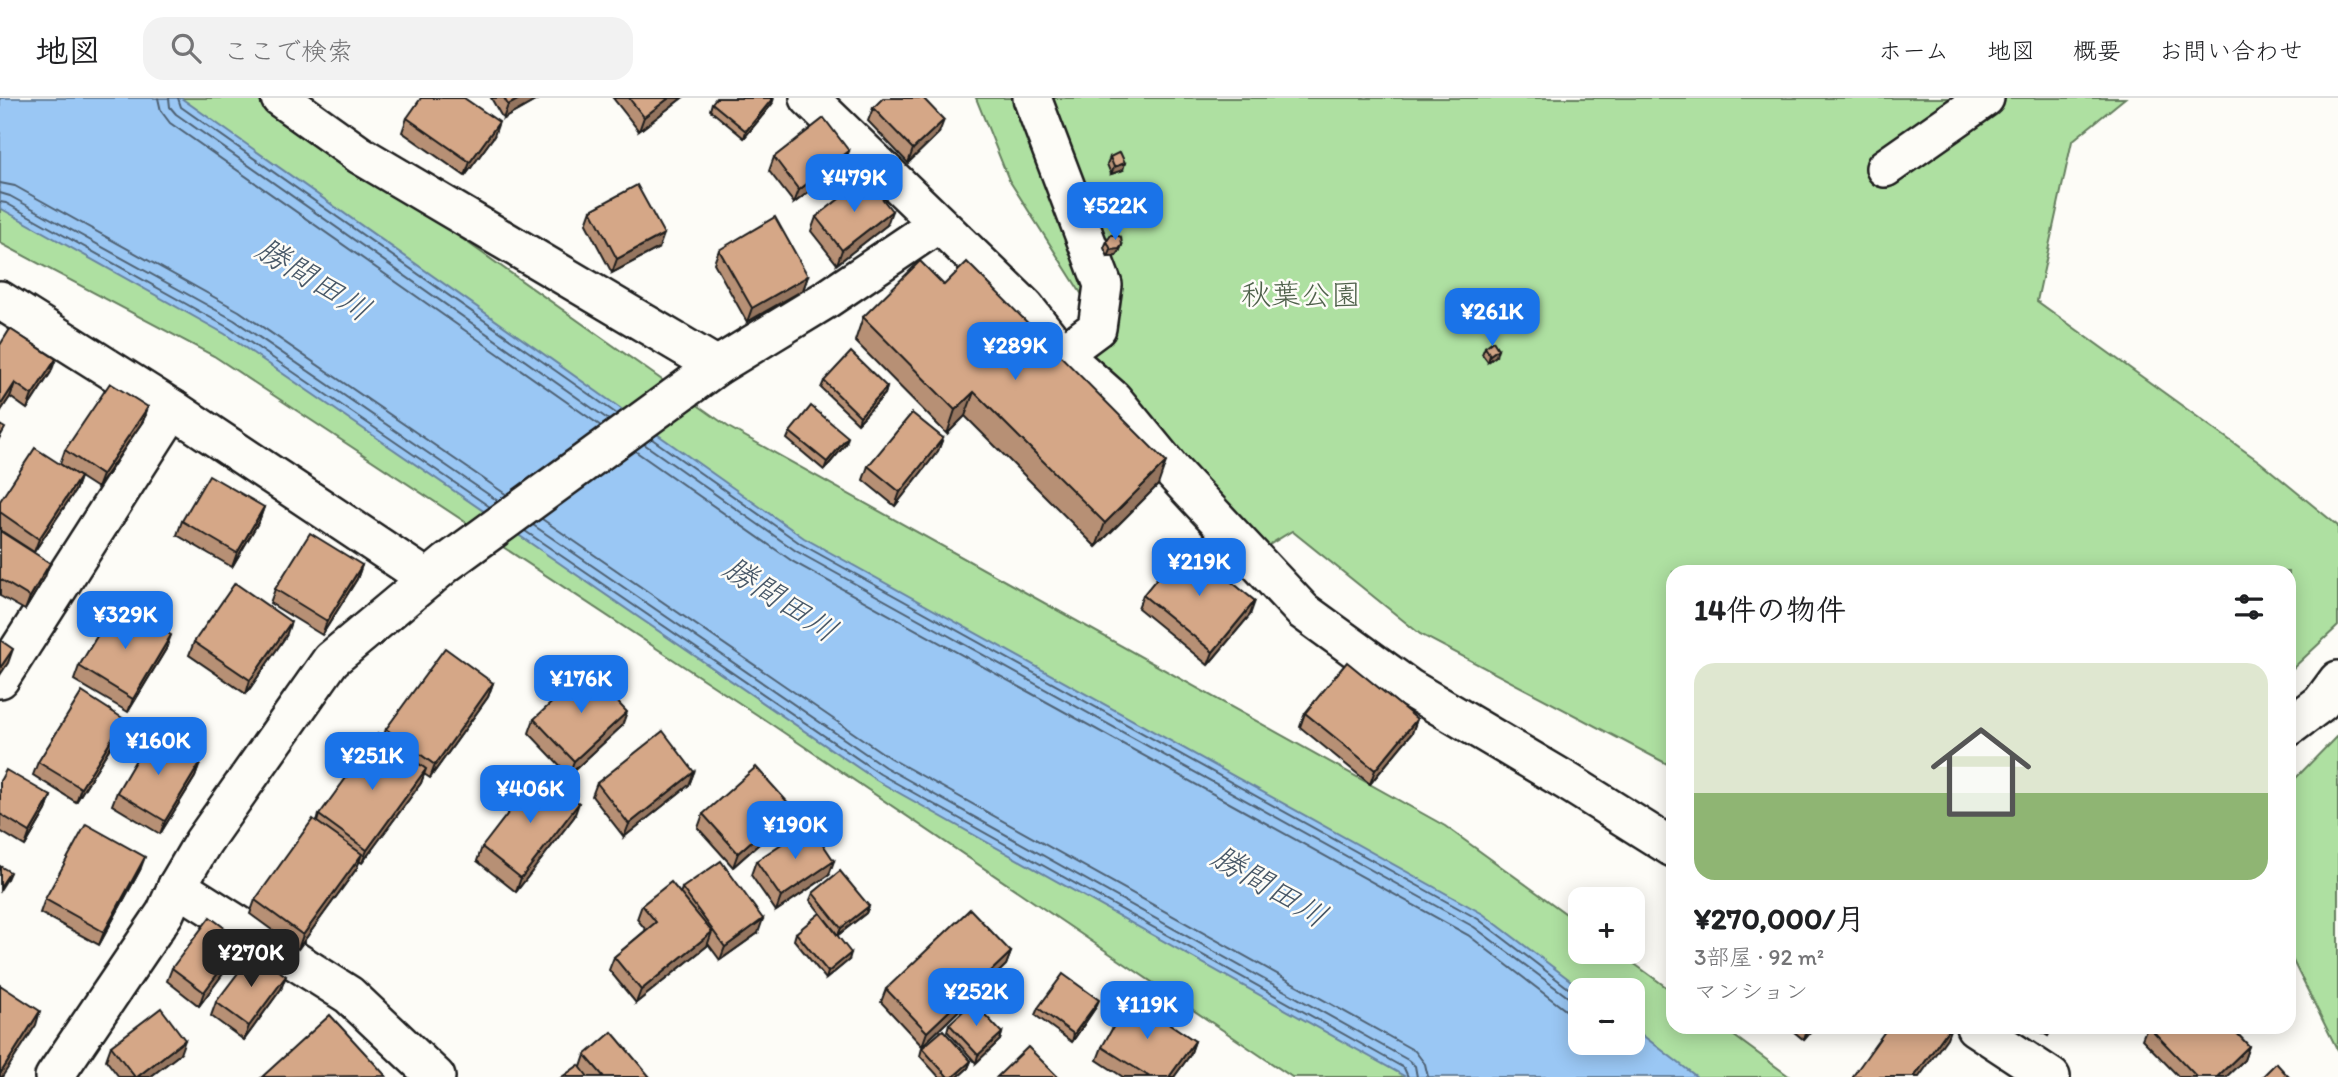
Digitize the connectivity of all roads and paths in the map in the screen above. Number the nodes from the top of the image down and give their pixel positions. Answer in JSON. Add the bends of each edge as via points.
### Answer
{"nodes":[{"id":1,"x":280,"y":98,"type":"edge"},
{"id":2,"x":808,"y":98,"type":"edge"},
{"id":3,"x":1032,"y":98,"type":"edge"},
{"id":4,"x":1985,"y":98,"type":"edge"},
{"id":5,"x":1885,"y":168,"type":"dead end"},
{"id":6,"x":938,"y":225,"type":"junction"},
{"id":7,"x":0,"y":300,"type":"edge"},
{"id":8,"x":1062,"y":354,"type":"junction"},
{"id":9,"x":717,"y":366,"type":"junction"},
{"id":10,"x":173,"y":409,"type":"junction"},
{"id":11,"x":437,"y":571,"type":"junction"},
{"id":12,"x":0,"y":679,"type":"edge"},
{"id":13,"x":2338,"y":680,"type":"edge"},
{"id":14,"x":2296,"y":722,"type":"edge"},
{"id":15,"x":1666,"y":844,"type":"edge"},
{"id":16,"x":177,"y":886,"type":"junction"},
{"id":17,"x":1986,"y":1034,"type":"edge"},
{"id":18,"x":54,"y":1077,"type":"edge"},
{"id":19,"x":436,"y":1077,"type":"edge"},
{"id":20,"x":2051,"y":1077,"type":"edge"}],
"edges":[{"from":1,"to":9,"type":"street","via":[[360,155]]},
{"from":2,"to":6,"type":"street"},
{"from":3,"to":8,"type":"street","via":[[1103,285],[1097,328]]},
{"from":4,"to":5,"type":"street"},
{"from":6,"to":8,"type":"street","via":[[1025,307]]},
{"from":6,"to":9,"type":"street"},
{"from":7,"to":10,"type":"street"},
{"from":8,"to":15,"type":"street","via":[[1113,400],[1173,472],[1303,611],[1409,688]]},
{"from":9,"to":11,"type":"street"},
{"from":10,"to":11,"type":"street"},
{"from":10,"to":12,"type":"street"},
{"from":11,"to":16,"type":"street","via":[[331,660]]},
{"from":13,"to":14,"type":"street","via":[[2321,703]]},
{"from":16,"to":18,"type":"street","via":[[165,913]]},
{"from":16,"to":19,"type":"street","via":[[349,995]]},
{"from":17,"to":20,"type":"street"}]}
